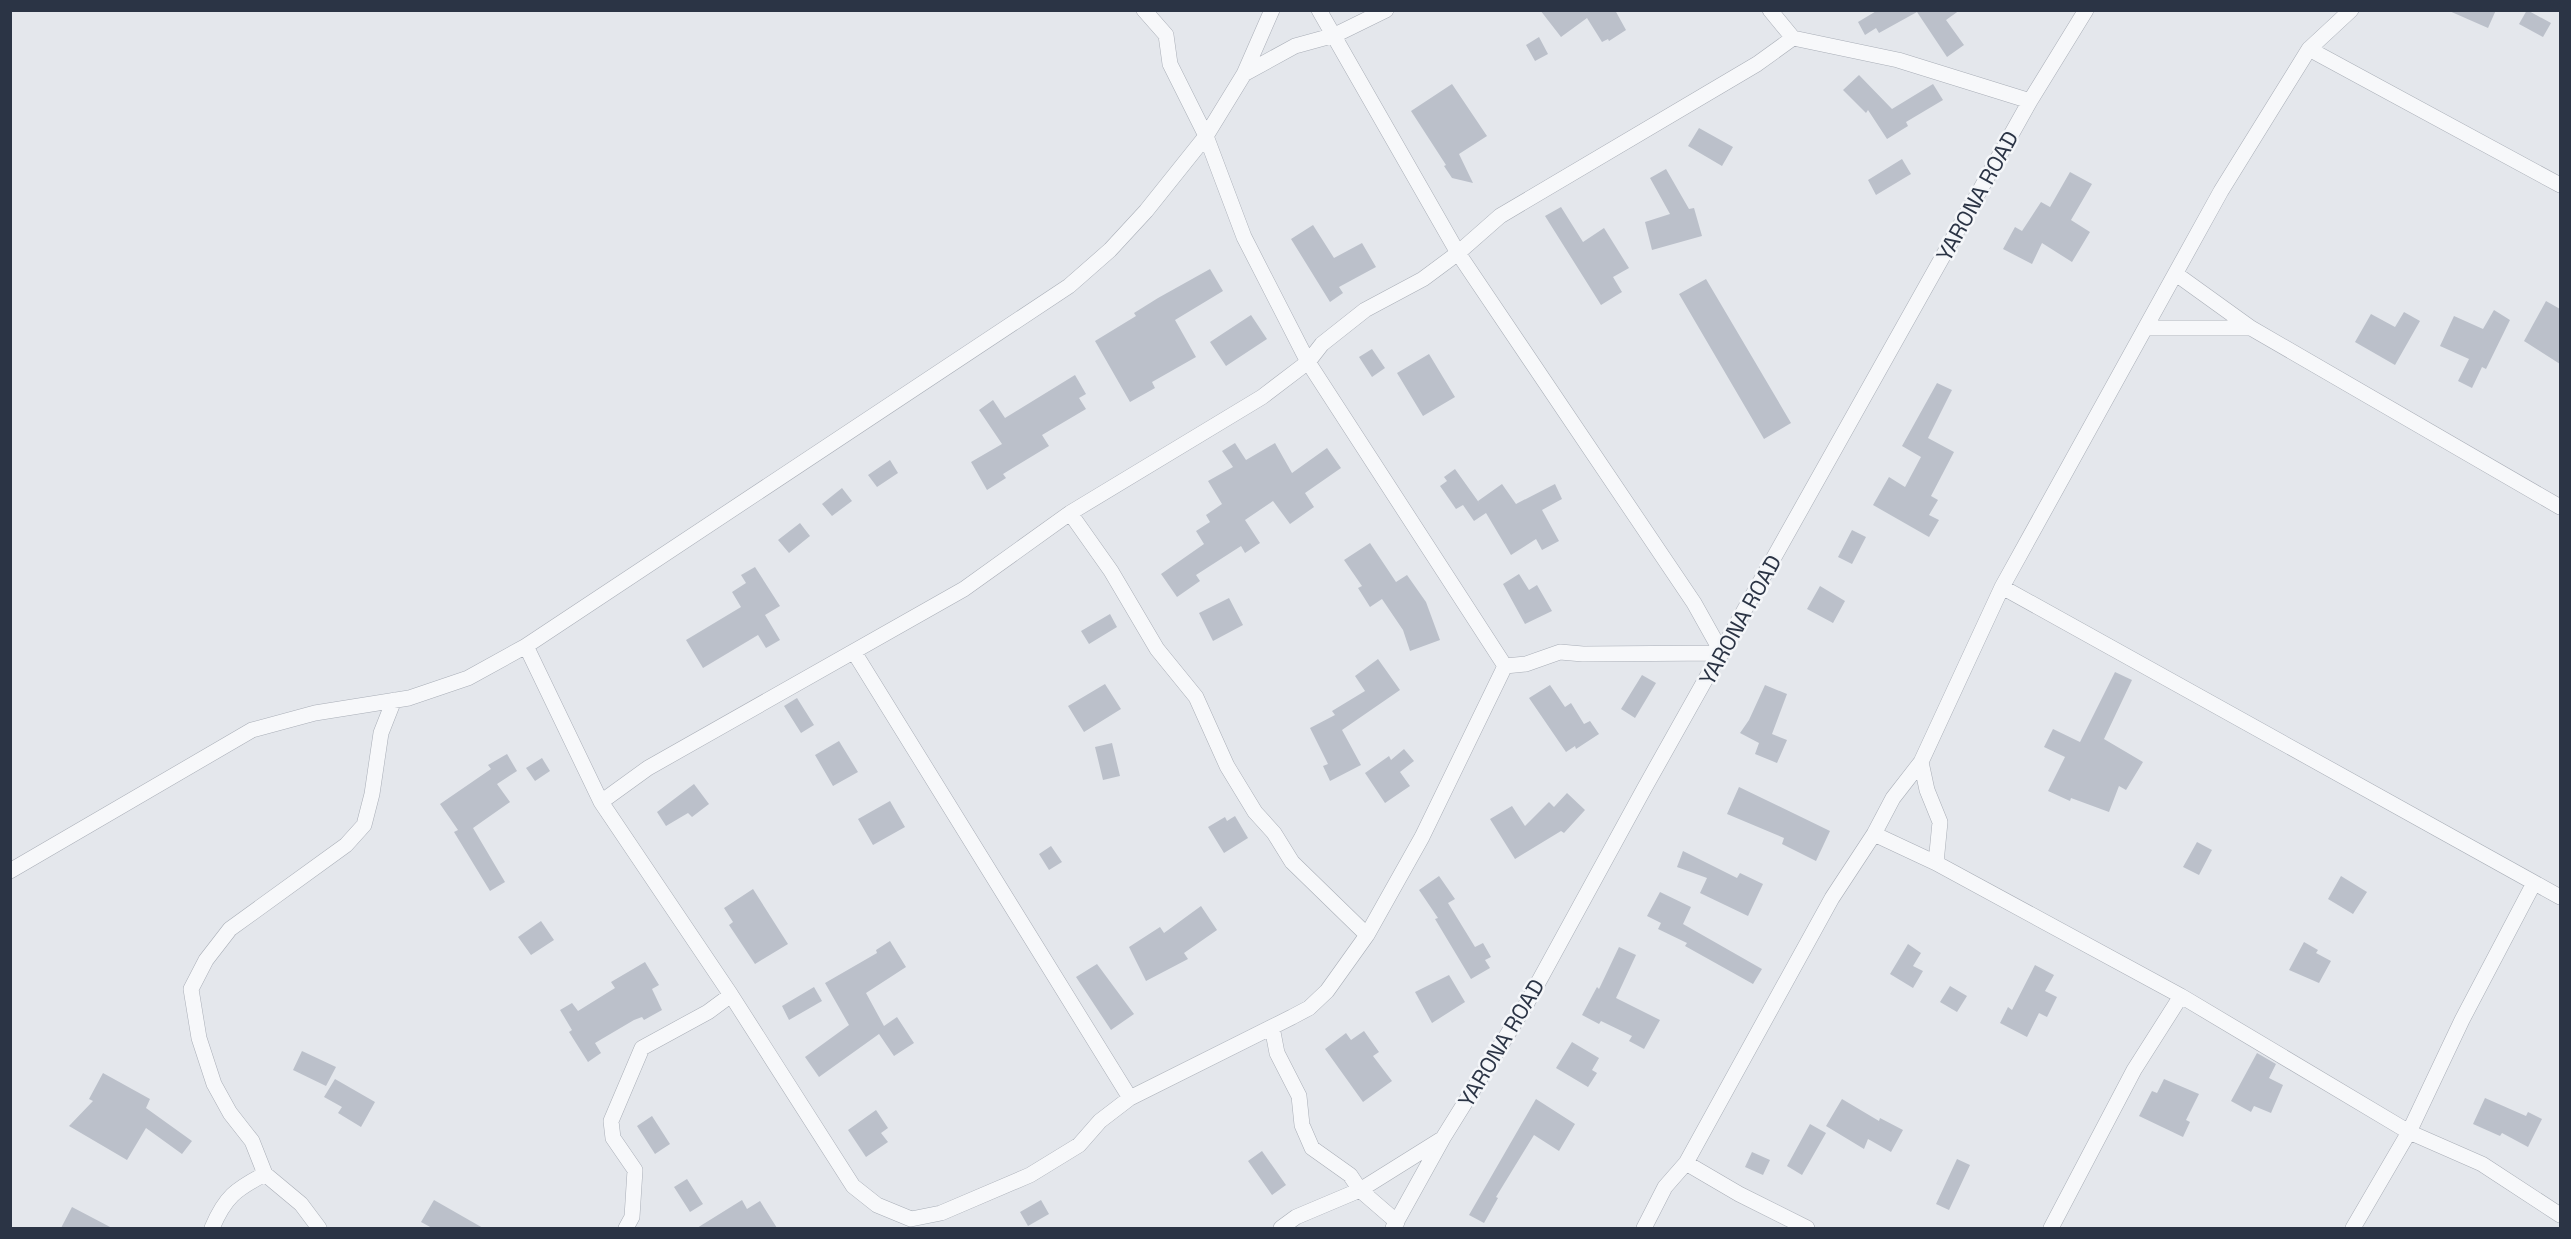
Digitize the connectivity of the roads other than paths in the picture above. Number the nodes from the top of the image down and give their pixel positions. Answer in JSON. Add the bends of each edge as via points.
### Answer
{"nodes":[{"id":1,"x":1144,"y":10,"type":"edge"},
{"id":2,"x":1272,"y":10,"type":"edge"},
{"id":3,"x":1319,"y":10,"type":"edge"},
{"id":4,"x":1386,"y":10,"type":"edge"},
{"id":5,"x":1770,"y":10,"type":"edge"},
{"id":6,"x":2086,"y":10,"type":"edge"},
{"id":7,"x":2351,"y":10,"type":"edge"},
{"id":8,"x":1335,"y":35,"type":"junction"},
{"id":9,"x":1793,"y":38,"type":"junction"},
{"id":10,"x":2309,"y":49,"type":"junction"},
{"id":11,"x":1244,"y":74,"type":"junction"},
{"id":12,"x":2030,"y":101,"type":"junction"},
{"id":13,"x":1206,"y":136,"type":"junction"},
{"id":14,"x":2560,"y":185,"type":"edge"},
{"id":15,"x":1458,"y":253,"type":"junction"},
{"id":16,"x":2176,"y":274,"type":"junction"},
{"id":17,"x":2147,"y":328,"type":"junction"},
{"id":18,"x":2252,"y":328,"type":"junction"},
{"id":19,"x":1308,"y":362,"type":"junction"},
{"id":20,"x":2560,"y":507,"type":"edge"},
{"id":21,"x":1070,"y":513,"type":"junction"},
{"id":22,"x":2002,"y":587,"type":"junction"},
{"id":23,"x":526,"y":646,"type":"junction"},
{"id":24,"x":854,"y":652,"type":"junction"},
{"id":25,"x":1722,"y":652,"type":"junction"},
{"id":26,"x":1505,"y":666,"type":"junction"},
{"id":27,"x":394,"y":700,"type":"junction"},
{"id":28,"x":1921,"y":762,"type":"junction"},
{"id":29,"x":601,"y":802,"type":"junction"},
{"id":30,"x":1874,"y":834,"type":"junction"},
{"id":31,"x":1936,"y":864,"type":"junction"},
{"id":32,"x":10,"y":871,"type":"edge"},
{"id":33,"x":2534,"y":883,"type":"junction"},
{"id":34,"x":2560,"y":897,"type":"edge"},
{"id":35,"x":1367,"y":935,"type":"junction"},
{"id":36,"x":731,"y":995,"type":"junction"},
{"id":37,"x":2181,"y":996,"type":"junction"},
{"id":38,"x":1272,"y":1027,"type":"junction"},
{"id":39,"x":1130,"y":1098,"type":"junction"},
{"id":40,"x":2409,"y":1132,"type":"junction"},
{"id":41,"x":1443,"y":1138,"type":"junction"},
{"id":42,"x":1686,"y":1162,"type":"junction"},
{"id":43,"x":265,"y":1174,"type":"junction"},
{"id":44,"x":1359,"y":1190,"type":"junction"},
{"id":45,"x":2560,"y":1215,"type":"edge"},
{"id":46,"x":1395,"y":1225,"type":"edge"},
{"id":47,"x":212,"y":1228,"type":"edge"},
{"id":48,"x":319,"y":1228,"type":"edge"},
{"id":49,"x":626,"y":1228,"type":"edge"},
{"id":50,"x":1281,"y":1228,"type":"edge"},
{"id":51,"x":1644,"y":1228,"type":"edge"},
{"id":52,"x":1807,"y":1228,"type":"edge"},
{"id":53,"x":2051,"y":1228,"type":"edge"},
{"id":54,"x":2353,"y":1228,"type":"edge"}],
"edges":[{"from":1,"to":13,"type":"street","via":[[1166,35],[1170,64]]},
{"from":2,"to":11,"type":"street"},
{"from":3,"to":8,"type":"street"},
{"from":4,"to":8,"type":"street"},
{"from":5,"to":9,"type":"street"},
{"from":6,"to":12,"type":"street","name":"YARONA ROAD"},
{"from":7,"to":10,"type":"street"},
{"from":8,"to":11,"type":"street","via":[[1295,46]]},
{"from":8,"to":15,"type":"street"},
{"from":9,"to":12,"type":"street","via":[[1898,60]]},
{"from":9,"to":15,"type":"street","via":[[1756,64],[1500,216]]},
{"from":10,"to":14,"type":"street"},
{"from":10,"to":16,"type":"street","via":[[2221,191]]},
{"from":11,"to":13,"type":"street"},
{"from":12,"to":25,"type":"street","name":"YARONA ROAD"},
{"from":13,"to":19,"type":"street","via":[[1244,237]]},
{"from":13,"to":23,"type":"street","via":[[1146,211],[1110,250],[1069,285]]},
{"from":15,"to":19,"type":"street","via":[[1423,279],[1365,310],[1323,344]]},
{"from":15,"to":25,"type":"street","via":[[1694,603]]},
{"from":16,"to":17,"type":"street"},
{"from":16,"to":18,"type":"street"},
{"from":17,"to":18,"type":"street"},
{"from":17,"to":22,"type":"street"},
{"from":18,"to":20,"type":"street"},
{"from":19,"to":21,"type":"street","via":[[1262,397]]},
{"from":19,"to":26,"type":"street"},
{"from":21,"to":24,"type":"street","via":[[964,589]]},
{"from":21,"to":35,"type":"street","via":[[1157,649],[1196,697],[1227,766],[1255,812],[1292,862]]},
{"from":22,"to":28,"type":"street"},
{"from":22,"to":33,"type":"street"},
{"from":23,"to":27,"type":"street","via":[[468,678]]},
{"from":23,"to":29,"type":"street"},
{"from":24,"to":29,"type":"street","via":[[648,768]]},
{"from":24,"to":39,"type":"street"},
{"from":25,"to":26,"type":"street","via":[[1560,651],[1526,664]]},
{"from":25,"to":41,"type":"street","name":"YARONA ROAD","via":[[1527,1003]]},
{"from":26,"to":35,"type":"street","via":[[1422,837]]},
{"from":27,"to":32,"type":"street","via":[[315,713],[252,730]]},
{"from":27,"to":43,"type":"street","via":[[381,733],[364,825],[346,844],[230,928],[206,960],[192,989],[199,1038],[214,1084],[252,1141]]},
{"from":28,"to":30,"type":"street","via":[[1893,798]]},
{"from":28,"to":31,"type":"street","via":[[1940,822]]},
{"from":29,"to":36,"type":"street"},
{"from":30,"to":31,"type":"street"},
{"from":30,"to":42,"type":"street","via":[[1832,898]]},
{"from":31,"to":37,"type":"street"},
{"from":33,"to":34,"type":"street"},
{"from":33,"to":40,"type":"street"},
{"from":35,"to":38,"type":"street","via":[[1327,991],[1309,1008]]},
{"from":36,"to":39,"type":"street","via":[[853,1186],[877,1205],[911,1219],[941,1213],[1030,1175],[1079,1145],[1100,1121]]},
{"from":36,"to":49,"type":"street","via":[[642,1048],[611,1121],[613,1138],[634,1170],[632,1216]]},
{"from":37,"to":40,"type":"street"},
{"from":37,"to":53,"type":"street","via":[[2134,1070]]},
{"from":38,"to":39,"type":"street"},
{"from":38,"to":44,"type":"street","via":[[1277,1053],[1299,1096],[1302,1125],[1312,1148],[1350,1175]]},
{"from":40,"to":45,"type":"street","via":[[2482,1164]]},
{"from":40,"to":54,"type":"street"},
{"from":41,"to":44,"type":"street"},
{"from":41,"to":46,"type":"street","name":"YARONA ROAD"},
{"from":42,"to":51,"type":"street","via":[[1665,1187]]},
{"from":42,"to":52,"type":"street"},
{"from":43,"to":47,"type":"street","via":[[236,1189],[220,1209]]},
{"from":43,"to":48,"type":"street","via":[[301,1204]]},
{"from":44,"to":46,"type":"street"},
{"from":44,"to":50,"type":"street","via":[[1296,1217]]}]}
